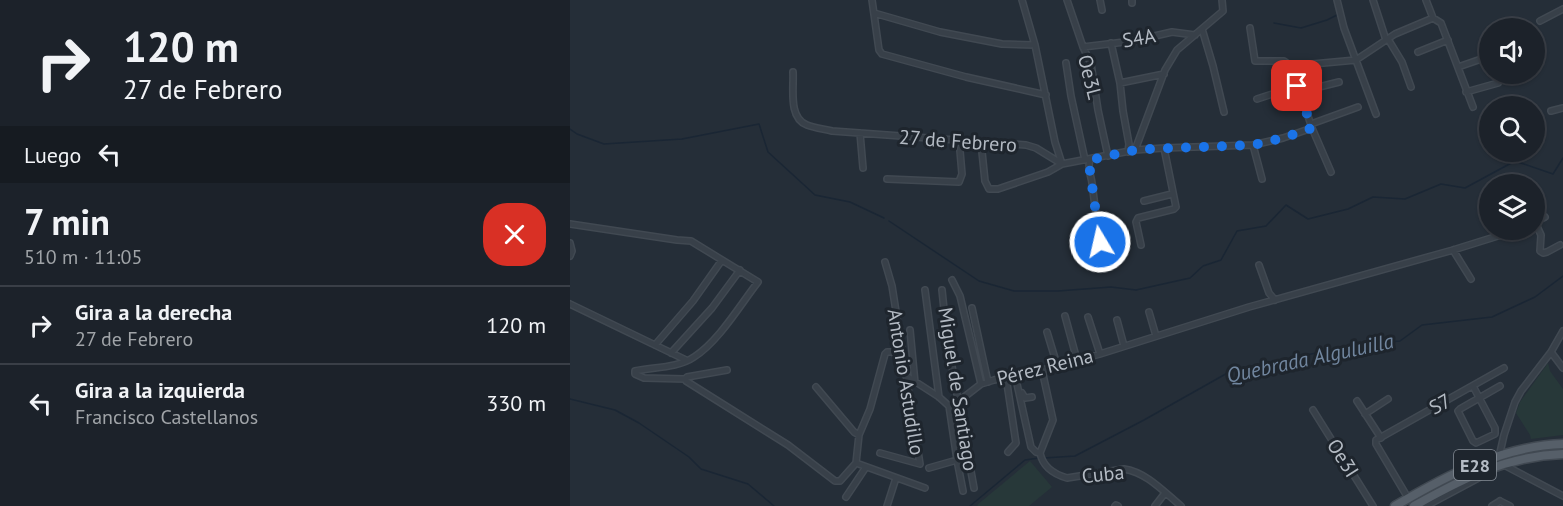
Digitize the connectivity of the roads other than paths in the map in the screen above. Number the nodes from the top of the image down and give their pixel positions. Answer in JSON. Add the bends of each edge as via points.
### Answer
{"nodes":[{"id":1,"x":872,"y":0,"type":"edge"},
{"id":2,"x":1022,"y":0,"type":"edge"},
{"id":3,"x":1067,"y":0,"type":"edge"},
{"id":4,"x":1100,"y":0,"type":"edge"},
{"id":5,"x":1222,"y":0,"type":"edge"},
{"id":6,"x":1337,"y":0,"type":"edge"},
{"id":7,"x":1373,"y":0,"type":"edge"},
{"id":8,"x":1426,"y":0,"type":"edge"},
{"id":9,"x":1563,"y":9,"type":"edge"},
{"id":10,"x":1102,"y":10,"type":"dead end"},
{"id":11,"x":874,"y":13,"type":"junction"},
{"id":12,"x":1433,"y":18,"type":"junction"},
{"id":13,"x":1545,"y":18,"type":"edge"},
{"id":14,"x":1250,"y":28,"type":"dead end"},
{"id":15,"x":1202,"y":29,"type":"junction"},
{"id":16,"x":1195,"y":35,"type":"junction"},
{"id":17,"x":1387,"y":39,"type":"junction"},
{"id":18,"x":1448,"y":40,"type":"junction"},
{"id":19,"x":1111,"y":43,"type":"junction"},
{"id":20,"x":1035,"y":45,"type":"junction"},
{"id":21,"x":1083,"y":47,"type":"junction"},
{"id":22,"x":1418,"y":52,"type":"dead end"},
{"id":23,"x":1356,"y":60,"type":"junction"},
{"id":24,"x":1479,"y":60,"type":"edge"},
{"id":25,"x":1066,"y":63,"type":"dead end"},
{"id":26,"x":1291,"y":66,"type":"junction"},
{"id":27,"x":1458,"y":67,"type":"junction"},
{"id":28,"x":794,"y":72,"type":"dead end"},
{"id":29,"x":1164,"y":74,"type":"junction"},
{"id":30,"x":1339,"y":82,"type":"dead end"},
{"id":31,"x":1120,"y":83,"type":"junction"},
{"id":32,"x":1494,"y":84,"type":"edge"},
{"id":33,"x":1411,"y":87,"type":"dead end"},
{"id":34,"x":1298,"y":89,"type":"junction"},
{"id":35,"x":1466,"y":92,"type":"junction"},
{"id":36,"x":1046,"y":95,"type":"junction"},
{"id":37,"x":1257,"y":99,"type":"dead end"},
{"id":38,"x":1358,"y":107,"type":"dead end"},
{"id":39,"x":1473,"y":107,"type":"dead end"},
{"id":40,"x":1563,"y":108,"type":"edge"},
{"id":41,"x":1551,"y":111,"type":"dead end"},
{"id":42,"x":1224,"y":112,"type":"dead end"},
{"id":43,"x":1376,"y":114,"type":"dead end"},
{"id":44,"x":1312,"y":126,"type":"junction"},
{"id":45,"x":860,"y":133,"type":"junction"},
{"id":46,"x":963,"y":141,"type":"junction"},
{"id":47,"x":991,"y":143,"type":"junction"},
{"id":48,"x":1253,"y":145,"type":"junction"},
{"id":49,"x":1164,"y":148,"type":"junction"},
{"id":50,"x":1132,"y":151,"type":"junction"},
{"id":51,"x":1108,"y":156,"type":"junction"},
{"id":52,"x":1088,"y":160,"type":"junction"},
{"id":53,"x":1062,"y":164,"type":"junction"},
{"id":54,"x":863,"y":168,"type":"dead end"},
{"id":55,"x":1331,"y":172,"type":"dead end"},
{"id":56,"x":887,"y":179,"type":"dead end"},
{"id":57,"x":1262,"y":179,"type":"dead end"},
{"id":58,"x":1173,"y":194,"type":"junction"},
{"id":59,"x":1144,"y":201,"type":"dead end"},
{"id":60,"x":570,"y":224,"type":"edge"},
{"id":61,"x":1484,"y":240,"type":"edge"},
{"id":62,"x":1541,"y":240,"type":"edge"},
{"id":63,"x":570,"y":243,"type":"edge"},
{"id":64,"x":1141,"y":245,"type":"dead end"},
{"id":65,"x":1560,"y":245,"type":"dead end"},
{"id":66,"x":1453,"y":250,"type":"junction"},
{"id":67,"x":570,"y":256,"type":"edge"},
{"id":68,"x":723,"y":260,"type":"junction"},
{"id":69,"x":885,"y":262,"type":"dead end"},
{"id":70,"x":1108,"y":263,"type":"dead end"},
{"id":71,"x":1259,"y":265,"type":"dead end"},
{"id":72,"x":740,"y":270,"type":"junction"},
{"id":73,"x":1471,"y":279,"type":"dead end"},
{"id":74,"x":952,"y":280,"type":"dead end"},
{"id":75,"x":925,"y":290,"type":"dead end"},
{"id":76,"x":942,"y":291,"type":"dead end"},
{"id":77,"x":1275,"y":300,"type":"junction"},
{"id":78,"x":570,"y":304,"type":"edge"},
{"id":79,"x":972,"y":308,"type":"dead end"},
{"id":80,"x":1149,"y":312,"type":"dead end"},
{"id":81,"x":1065,"y":316,"type":"dead end"},
{"id":82,"x":1088,"y":317,"type":"dead end"},
{"id":83,"x":1117,"y":320,"type":"dead end"},
{"id":84,"x":910,"y":330,"type":"dead end"},
{"id":85,"x":1047,"y":332,"type":"dead end"},
{"id":86,"x":1562,"y":335,"type":"edge"},
{"id":87,"x":1156,"y":336,"type":"junction"},
{"id":88,"x":655,"y":345,"type":"junction"},
{"id":89,"x":1124,"y":346,"type":"junction"},
{"id":90,"x":1551,"y":352,"type":"junction"},
{"id":91,"x":671,"y":353,"type":"junction"},
{"id":92,"x":1100,"y":354,"type":"junction"},
{"id":93,"x":686,"y":360,"type":"junction"},
{"id":94,"x":1077,"y":360,"type":"junction"},
{"id":95,"x":1057,"y":365,"type":"junction"},
{"id":96,"x":1504,"y":368,"type":"dead end"},
{"id":97,"x":1563,"y":368,"type":"edge"},
{"id":98,"x":727,"y":370,"type":"dead end"},
{"id":99,"x":1042,"y":370,"type":"junction"},
{"id":100,"x":1017,"y":374,"type":"junction"},
{"id":101,"x":905,"y":375,"type":"junction"},
{"id":102,"x":1006,"y":377,"type":"junction"},
{"id":103,"x":685,"y":379,"type":"junction"},
{"id":104,"x":988,"y":382,"type":"junction"},
{"id":105,"x":915,"y":383,"type":"junction"},
{"id":106,"x":981,"y":384,"type":"junction"},
{"id":107,"x":1473,"y":386,"type":"junction"},
{"id":108,"x":816,"y":387,"type":"dead end"},
{"id":109,"x":1500,"y":387,"type":"dead end"},
{"id":110,"x":1032,"y":397,"type":"dead end"},
{"id":111,"x":939,"y":398,"type":"junction"},
{"id":112,"x":1479,"y":398,"type":"junction"},
{"id":113,"x":1388,"y":399,"type":"dead end"},
{"id":114,"x":959,"y":401,"type":"junction"},
{"id":115,"x":1357,"y":401,"type":"dead end"},
{"id":116,"x":949,"y":406,"type":"junction"},
{"id":117,"x":1313,"y":410,"type":"dead end"},
{"id":118,"x":1365,"y":414,"type":"junction"},
{"id":119,"x":856,"y":434,"type":"junction"},
{"id":120,"x":1379,"y":439,"type":"junction"},
{"id":121,"x":1563,"y":444,"type":"edge"},
{"id":122,"x":1008,"y":452,"type":"dead end"},
{"id":123,"x":880,"y":453,"type":"dead end"},
{"id":124,"x":1040,"y":453,"type":"junction"},
{"id":125,"x":1563,"y":454,"type":"edge"},
{"id":126,"x":957,"y":460,"type":"junction"},
{"id":127,"x":1500,"y":460,"type":"junction"},
{"id":128,"x":856,"y":463,"type":"junction"},
{"id":129,"x":866,"y":467,"type":"junction"},
{"id":130,"x":929,"y":468,"type":"dead end"},
{"id":131,"x":896,"y":478,"type":"junction"},
{"id":132,"x":925,"y":488,"type":"dead end"},
{"id":133,"x":974,"y":488,"type":"dead end"},
{"id":134,"x":963,"y":491,"type":"dead end"},
{"id":135,"x":1165,"y":493,"type":"junction"},
{"id":136,"x":1563,"y":496,"type":"edge"},
{"id":137,"x":846,"y":497,"type":"dead end"},
{"id":138,"x":1411,"y":502,"type":"edge"},
{"id":139,"x":1499,"y":504,"type":"edge"},
{"id":140,"x":887,"y":506,"type":"edge"},
{"id":141,"x":1155,"y":506,"type":"edge"},
{"id":142,"x":1181,"y":506,"type":"edge"},
{"id":143,"x":1373,"y":506,"type":"edge"},
{"id":144,"x":1395,"y":506,"type":"edge"},
{"id":145,"x":1426,"y":506,"type":"edge"},
{"id":146,"x":1492,"y":506,"type":"edge"},
{"id":147,"x":1510,"y":506,"type":"edge"}],
"edges":[{"from":1,"to":11,"type":"street"},
{"from":2,"to":20,"type":"street"},
{"from":3,"to":21,"type":"street","name":"Oe3L"},
{"from":4,"to":10,"type":"street"},
{"from":5,"to":15,"type":"street","via":[[1223,11]]},
{"from":6,"to":23,"type":"street"},
{"from":7,"to":17,"type":"street"},
{"from":8,"to":12,"type":"street"},
{"from":9,"to":13,"type":"street"},
{"from":11,"to":20,"type":"street","via":[[951,34],[1002,44]]},
{"from":11,"to":36,"type":"street","via":[[882,54]]},
{"from":12,"to":17,"type":"street"},
{"from":12,"to":18,"type":"street","via":[[1441,23]]},
{"from":14,"to":26,"type":"street","via":[[1255,61]]},
{"from":15,"to":16,"type":"street"},
{"from":15,"to":42,"type":"street"},
{"from":16,"to":19,"type":"street","name":"S4A","via":[[1172,32]]},
{"from":16,"to":29,"type":"street","via":[[1177,50]]},
{"from":17,"to":23,"type":"street"},
{"from":17,"to":33,"type":"street","via":[[1402,62]]},
{"from":18,"to":22,"type":"street"},
{"from":18,"to":27,"type":"street"},
{"from":19,"to":21,"type":"street","name":"S4A"},
{"from":19,"to":31,"type":"street"},
{"from":20,"to":36,"type":"street"},
{"from":21,"to":51,"type":"street","name":"Oe3L","via":[[1091,64]]},
{"from":23,"to":26,"type":"street"},
{"from":23,"to":43,"type":"street"},
{"from":24,"to":27,"type":"street"},
{"from":25,"to":52,"type":"street"},
{"from":26,"to":34,"type":"street"},
{"from":27,"to":35,"type":"street"},
{"from":28,"to":45,"type":"street","name":"27 de Febrero","via":[[795,113],[800,120],[832,131]]},
{"from":29,"to":31,"type":"street"},
{"from":29,"to":50,"type":"street"},
{"from":30,"to":34,"type":"street"},
{"from":31,"to":50,"type":"street"},
{"from":32,"to":35,"type":"street"},
{"from":34,"to":37,"type":"street"},
{"from":34,"to":44,"type":"street"},
{"from":35,"to":39,"type":"street"},
{"from":36,"to":53,"type":"street"},
{"from":38,"to":44,"type":"street"},
{"from":40,"to":41,"type":"street"},
{"from":44,"to":48,"type":"street"},
{"from":44,"to":55,"type":"street"},
{"from":45,"to":46,"type":"street","name":"27 de Febrero"},
{"from":45,"to":54,"type":"street"},
{"from":46,"to":47,"type":"street","name":"27 de Febrero"},
{"from":46,"to":56,"type":"street","via":[[959,182]]},
{"from":47,"to":53,"type":"street","name":"27 de Febrero","via":[[1036,148]]},
{"from":47,"to":53,"type":"street","via":[[982,152],[989,189]]},
{"from":48,"to":49,"type":"street"},
{"from":48,"to":57,"type":"street"},
{"from":49,"to":50,"type":"street"},
{"from":49,"to":58,"type":"street"},
{"from":50,"to":51,"type":"street"},
{"from":51,"to":52,"type":"street"},
{"from":52,"to":53,"type":"street"},
{"from":52,"to":70,"type":"street","via":[[1097,228]]},
{"from":58,"to":59,"type":"street"},
{"from":58,"to":64,"type":"street","via":[[1175,208],[1138,218]]},
{"from":60,"to":68,"type":"street","via":[[691,241]]},
{"from":61,"to":66,"type":"street","name":"Pérez Reina"},
{"from":62,"to":65,"type":"street","via":[[1543,253]]},
{"from":63,"to":67,"type":"street"},
{"from":66,"to":73,"type":"street"},
{"from":66,"to":77,"type":"street","name":"Pérez Reina"},
{"from":68,"to":72,"type":"street"},
{"from":68,"to":88,"type":"street"},
{"from":69,"to":101,"type":"street","name":"Antonio Astudillo"},
{"from":71,"to":77,"type":"street"},
{"from":72,"to":91,"type":"street"},
{"from":72,"to":93,"type":"street","via":[[758,282],[716,337],[694,358]]},
{"from":74,"to":106,"type":"street","via":[[960,296]]},
{"from":75,"to":111,"type":"street"},
{"from":76,"to":114,"type":"street","name":"Miguel de Santiago"},
{"from":77,"to":87,"type":"street","name":"Pérez Reina"},
{"from":78,"to":88,"type":"street"},
{"from":79,"to":104,"type":"street"},
{"from":80,"to":87,"type":"street"},
{"from":81,"to":94,"type":"street"},
{"from":82,"to":92,"type":"street"},
{"from":83,"to":89,"type":"street"},
{"from":84,"to":105,"type":"street"},
{"from":85,"to":95,"type":"street"},
{"from":86,"to":90,"type":"street"},
{"from":87,"to":89,"type":"street","name":"Pérez Reina"},
{"from":88,"to":91,"type":"street"},
{"from":89,"to":92,"type":"street","name":"Pérez Reina"},
{"from":90,"to":97,"type":"street"},
{"from":90,"to":127,"type":"street","via":[[1515,402]]},
{"from":91,"to":93,"type":"street"},
{"from":92,"to":94,"type":"street","name":"Pérez Reina"},
{"from":93,"to":103,"type":"street","via":[[635,371],[644,378]]},
{"from":94,"to":95,"type":"street","name":"Pérez Reina"},
{"from":95,"to":99,"type":"street","name":"Pérez Reina"},
{"from":96,"to":107,"type":"street","name":"S7"},
{"from":98,"to":103,"type":"street"},
{"from":99,"to":100,"type":"street","name":"Pérez Reina"},
{"from":99,"to":124,"type":"street","via":[[1053,420]]},
{"from":100,"to":102,"type":"street","name":"Pérez Reina"},
{"from":100,"to":110,"type":"street","via":[[1023,398]]},
{"from":100,"to":124,"type":"street","name":"Cuba","via":[[1031,447]]},
{"from":101,"to":105,"type":"street"},
{"from":101,"to":119,"type":"street","via":[[894,352],[887,352],[870,409]]},
{"from":101,"to":123,"type":"street","name":"Antonio Astudillo","via":[[920,464]]},
{"from":102,"to":104,"type":"street","name":"Pérez Reina"},
{"from":102,"to":122,"type":"street","via":[[1016,443]]},
{"from":103,"to":128,"type":"street","via":[[836,481]]},
{"from":104,"to":106,"type":"street","name":"Pérez Reina"},
{"from":105,"to":111,"type":"street"},
{"from":106,"to":114,"type":"street","name":"Pérez Reina"},
{"from":107,"to":112,"type":"street"},
{"from":107,"to":120,"type":"street","name":"S7"},
{"from":108,"to":119,"type":"street"},
{"from":109,"to":112,"type":"street"},
{"from":111,"to":116,"type":"street"},
{"from":112,"to":112,"type":"street","via":[[1496,434],[1476,443],[1458,411]]},
{"from":113,"to":118,"type":"street"},
{"from":114,"to":116,"type":"street","name":"Pérez Reina"},
{"from":114,"to":133,"type":"street","name":"Miguel de Santiago"},
{"from":115,"to":118,"type":"street"},
{"from":116,"to":126,"type":"street"},
{"from":117,"to":143,"type":"street","name":"Oe3I"},
{"from":118,"to":120,"type":"street"},
{"from":119,"to":128,"type":"street"},
{"from":120,"to":138,"type":"street","via":[[1376,444]]},
{"from":121,"to":127,"type":"main road","number":"E28","via":[[1518,450]]},
{"from":124,"to":135,"type":"street","name":"Cuba","via":[[1044,465],[1059,476],[1132,470]]},
{"from":125,"to":127,"type":"main road","number":"E28"},
{"from":126,"to":130,"type":"street"},
{"from":126,"to":134,"type":"street"},
{"from":127,"to":136,"type":"street"},
{"from":127,"to":138,"type":"main road","number":"E28","via":[[1450,475]]},
{"from":127,"to":145,"type":"street","via":[[1493,471]]},
{"from":128,"to":129,"type":"street"},
{"from":129,"to":131,"type":"street"},
{"from":129,"to":137,"type":"street"},
{"from":131,"to":132,"type":"street"},
{"from":131,"to":140,"type":"street"},
{"from":135,"to":141,"type":"street"},
{"from":135,"to":142,"type":"street","name":"Cuba"},
{"from":138,"to":144,"type":"main road","number":"E28"},
{"from":139,"to":146,"type":"street"},
{"from":139,"to":147,"type":"street"}]}
